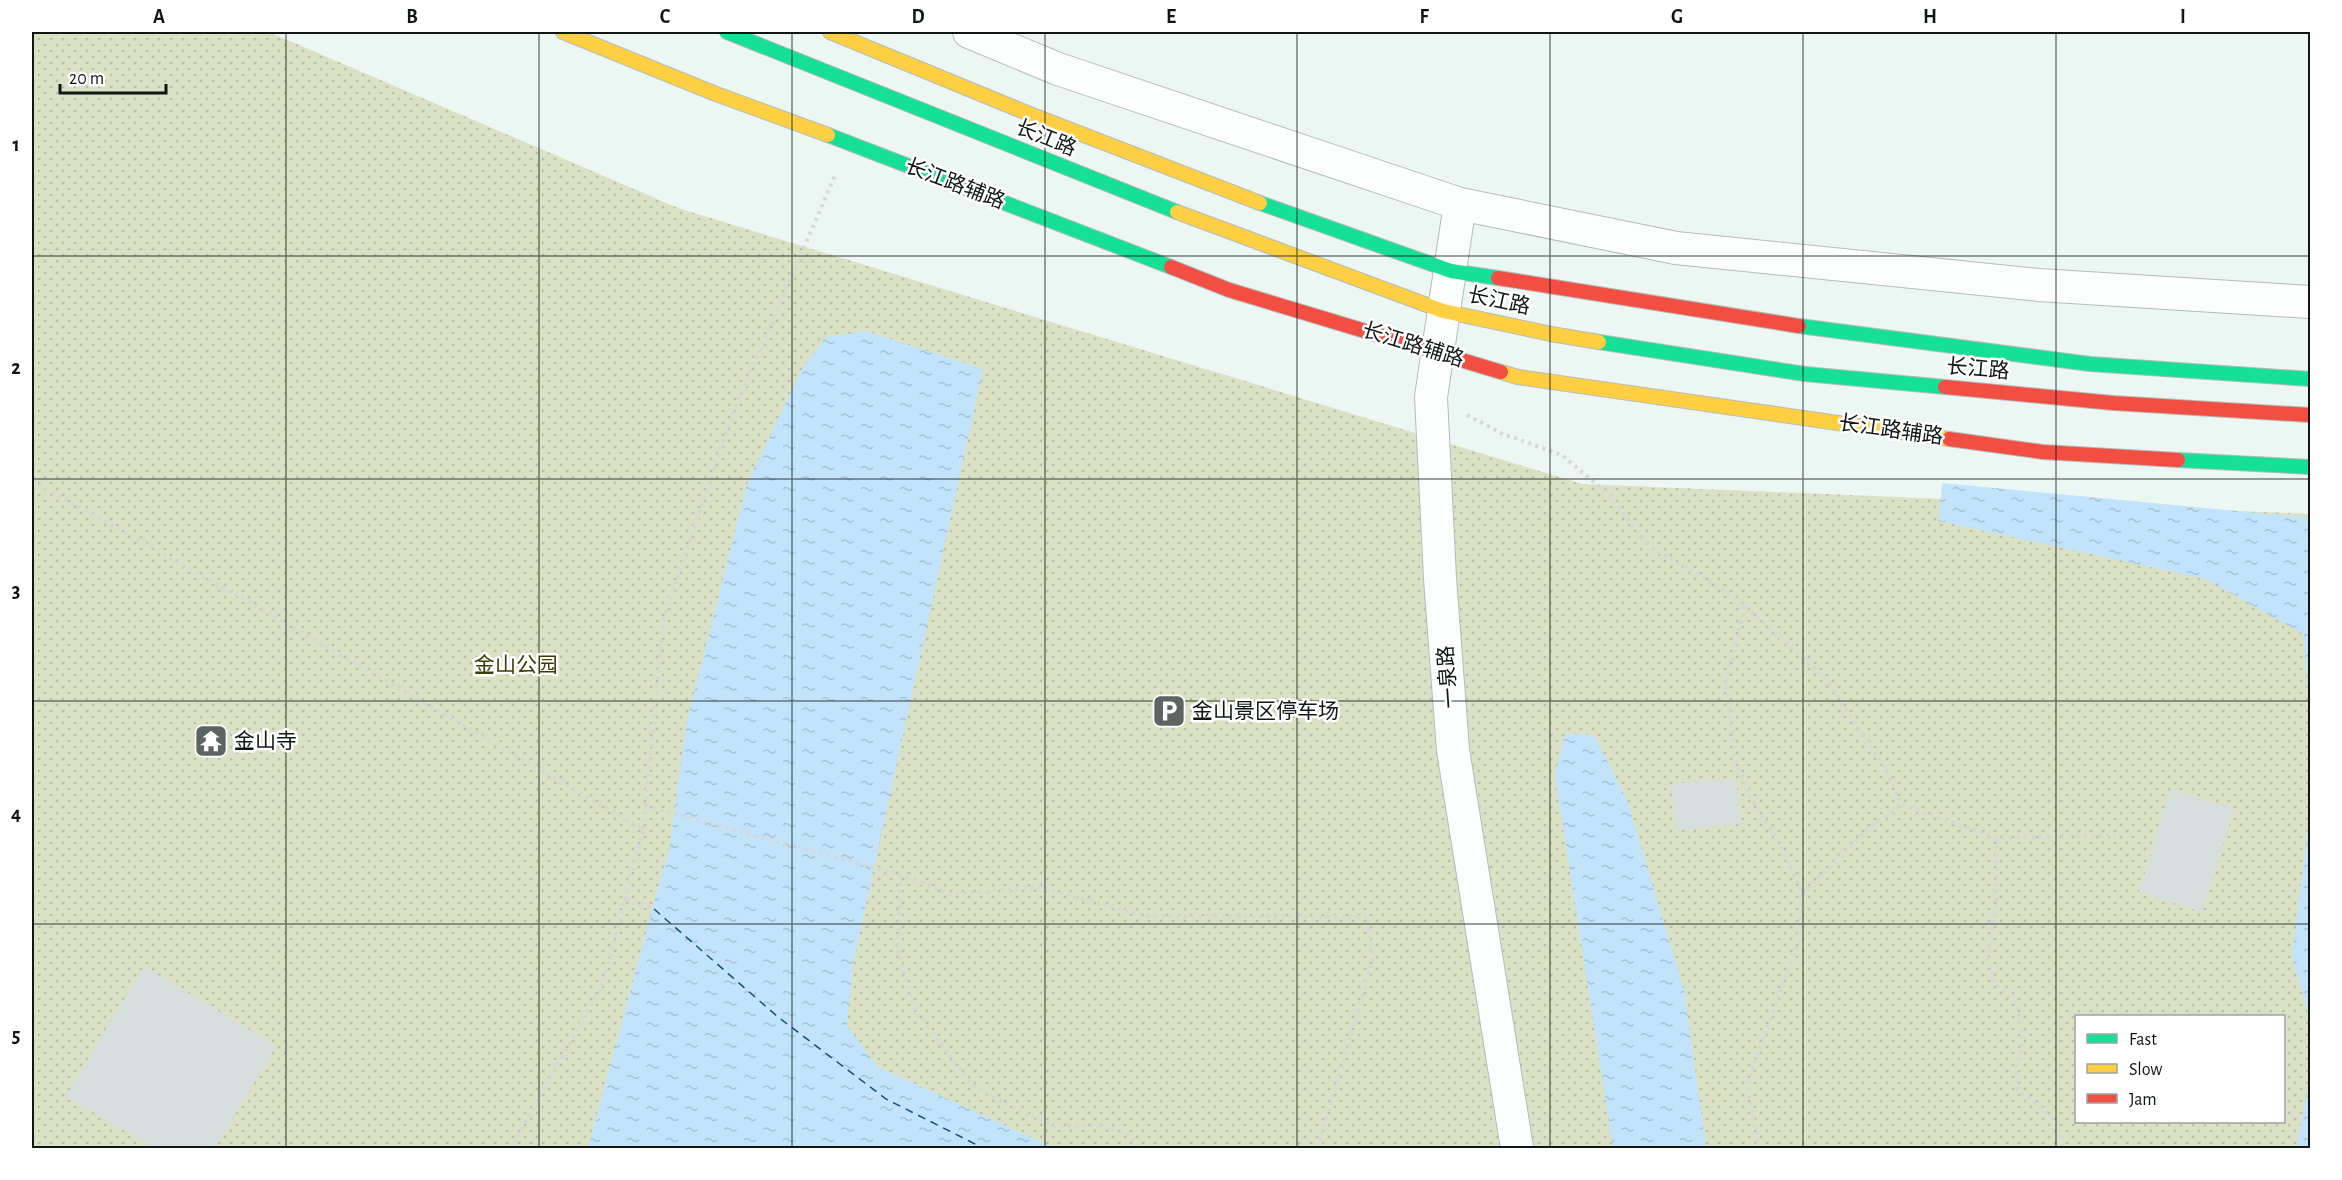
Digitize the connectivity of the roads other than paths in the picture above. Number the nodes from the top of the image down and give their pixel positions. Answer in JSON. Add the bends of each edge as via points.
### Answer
{"nodes":[{"id":1,"x":563,"y":32,"type":"edge"},
{"id":2,"x":727,"y":32,"type":"edge"},
{"id":3,"x":830,"y":32,"type":"edge"},
{"id":4,"x":969,"y":32,"type":"edge"},
{"id":5,"x":1460,"y":204,"type":"junction"},
{"id":6,"x":1450,"y":271,"type":"junction"},
{"id":7,"x":2310,"y":302,"type":"edge"},
{"id":8,"x":1443,"y":311,"type":"junction"},
{"id":9,"x":1437,"y":352,"type":"junction"},
{"id":10,"x":2310,"y":379,"type":"edge"},
{"id":11,"x":2310,"y":415,"type":"edge"},
{"id":12,"x":2310,"y":467,"type":"edge"},
{"id":13,"x":1517,"y":1149,"type":"edge"}],
"edges":[{"from":1,"to":9,"type":"main road","name":"长江路辅路","via":[[1229,290]]},
{"from":2,"to":8,"type":"main road","name":"长江路","via":[[1160,206]]},
{"from":3,"to":6,"type":"main road","name":"长江路","via":[[1218,188]]},
{"from":4,"to":5,"type":"street","via":[[1058,69]]},
{"from":5,"to":6,"type":"street","name":"一泉路"},
{"from":5,"to":7,"type":"street","via":[[1676,248],[2039,285]]},
{"from":6,"to":8,"type":"street","name":"一泉路"},
{"from":6,"to":10,"type":"main road","name":"长江路","via":[[1844,333],[2090,364]]},
{"from":8,"to":9,"type":"street","name":"一泉路"},
{"from":8,"to":11,"type":"main road","name":"长江路","via":[[1551,334],[1804,374],[2113,403]]},
{"from":9,"to":12,"type":"main road","name":"长江路辅路","via":[[1518,377],[2043,452]]},
{"from":9,"to":13,"type":"street","name":"一泉路","via":[[1431,397],[1453,750]]}]}
